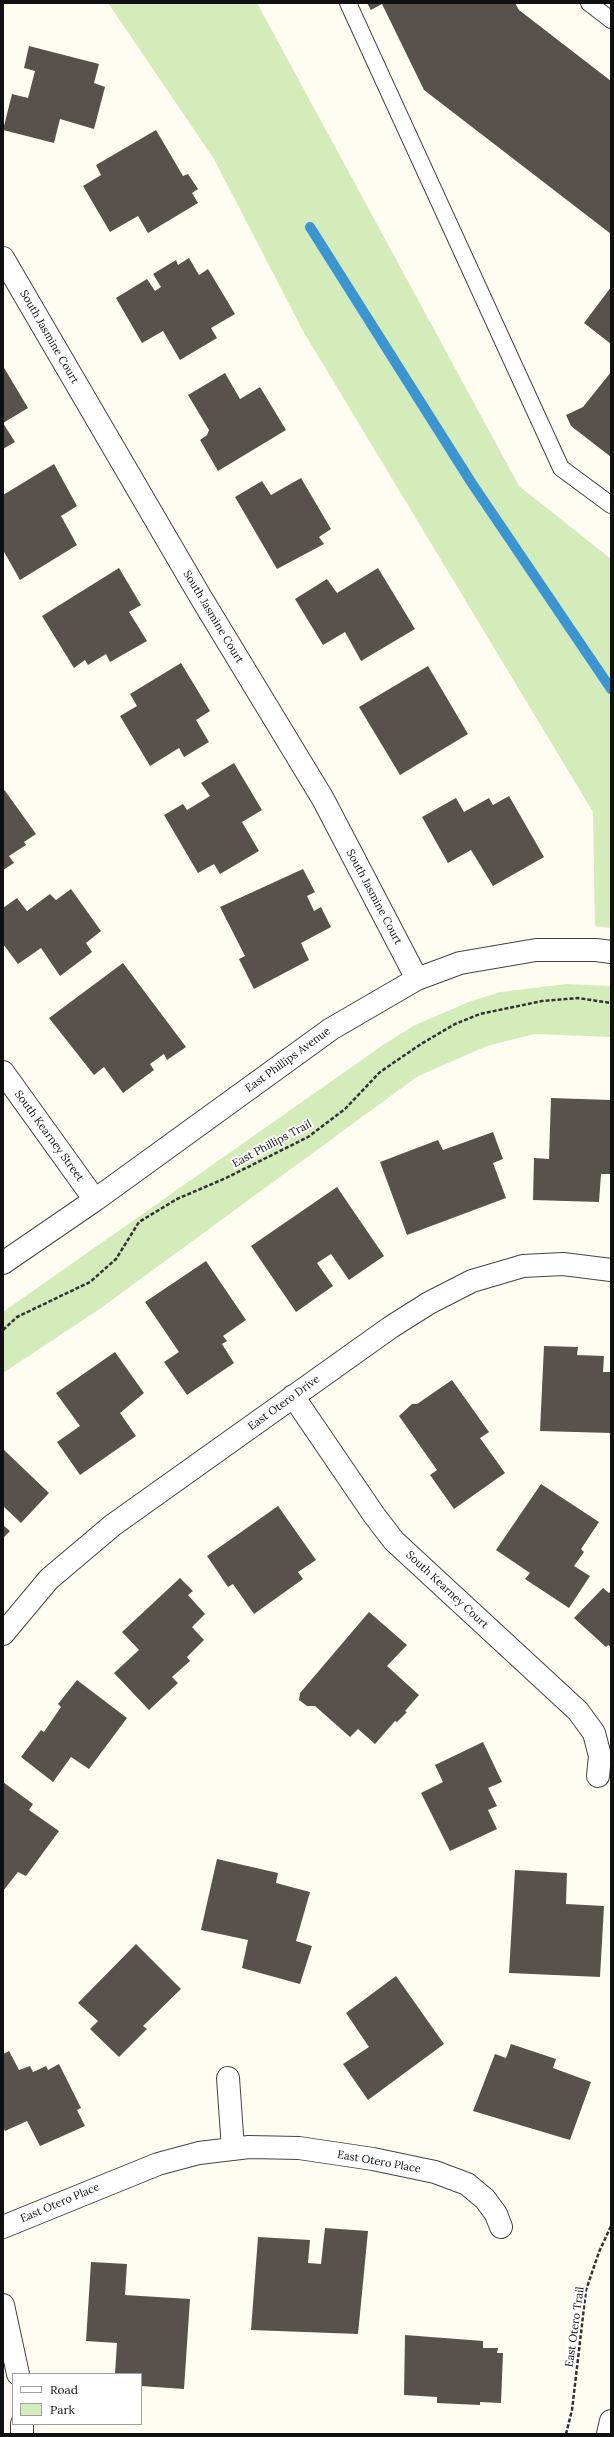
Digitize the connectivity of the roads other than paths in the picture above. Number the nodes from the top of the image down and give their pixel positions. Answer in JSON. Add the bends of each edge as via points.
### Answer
{"nodes":[{"id":1,"x":348,"y":3,"type":"edge"},
{"id":2,"x":589,"y":3,"type":"edge"},
{"id":3,"x":611,"y":20,"type":"edge"},
{"id":4,"x":3,"y":258,"type":"edge"},
{"id":5,"x":611,"y":505,"type":"edge"},
{"id":6,"x":611,"y":952,"type":"edge"},
{"id":7,"x":417,"y":979,"type":"junction"},
{"id":8,"x":3,"y":1072,"type":"edge"},
{"id":9,"x":95,"y":1200,"type":"junction"},
{"id":10,"x":3,"y":1263,"type":"edge"},
{"id":11,"x":611,"y":1270,"type":"edge"},
{"id":12,"x":293,"y":1396,"type":"junction"},
{"id":13,"x":3,"y":1634,"type":"edge"},
{"id":14,"x":598,"y":1776,"type":"dead end"},
{"id":15,"x":228,"y":2078,"type":"dead end"},
{"id":16,"x":233,"y":2149,"type":"junction"},
{"id":17,"x":3,"y":2227,"type":"edge"},
{"id":18,"x":501,"y":2227,"type":"dead end"},
{"id":19,"x":3,"y":2305,"type":"edge"},
{"id":20,"x":18,"y":2373,"type":"edge"},
{"id":21,"x":611,"y":2420,"type":"edge"},
{"id":22,"x":608,"y":2434,"type":"edge"}],
"edges":[{"from":1,"to":5,"type":"lane","via":[[561,468]]},
{"from":2,"to":3,"type":"lane"},
{"from":4,"to":7,"type":"street","name":"South Jasmine Court","via":[[200,596],[323,799]]},
{"from":6,"to":7,"type":"street","name":"East Phillips Avenue","via":[[536,950],[460,963]]},
{"from":7,"to":9,"type":"street","name":"East Phillips Avenue","via":[[332,1028]]},
{"from":8,"to":9,"type":"street","name":"South Kearney Street"},
{"from":9,"to":10,"type":"street","name":"East Phillips Avenue"},
{"from":11,"to":12,"type":"street","name":"East Otero Drive","via":[[563,1264],[523,1266],[472,1281],[391,1327]]},
{"from":12,"to":13,"type":"street","name":"East Otero Drive","via":[[113,1525],[49,1579]]},
{"from":12,"to":14,"type":"street","name":"South Kearney Court","via":[[394,1541],[578,1711],[594,1733],[600,1756]]},
{"from":15,"to":16,"type":"street"},
{"from":16,"to":17,"type":"street","name":"East Otero Place","via":[[199,2153],[158,2164]]},
{"from":16,"to":18,"type":"street","name":"East Otero Place","via":[[298,2148],[373,2159],[435,2172],[467,2184],[485,2200],[496,2214]]},
{"from":19,"to":20,"type":"street"},
{"from":21,"to":22,"type":"street"}]}
